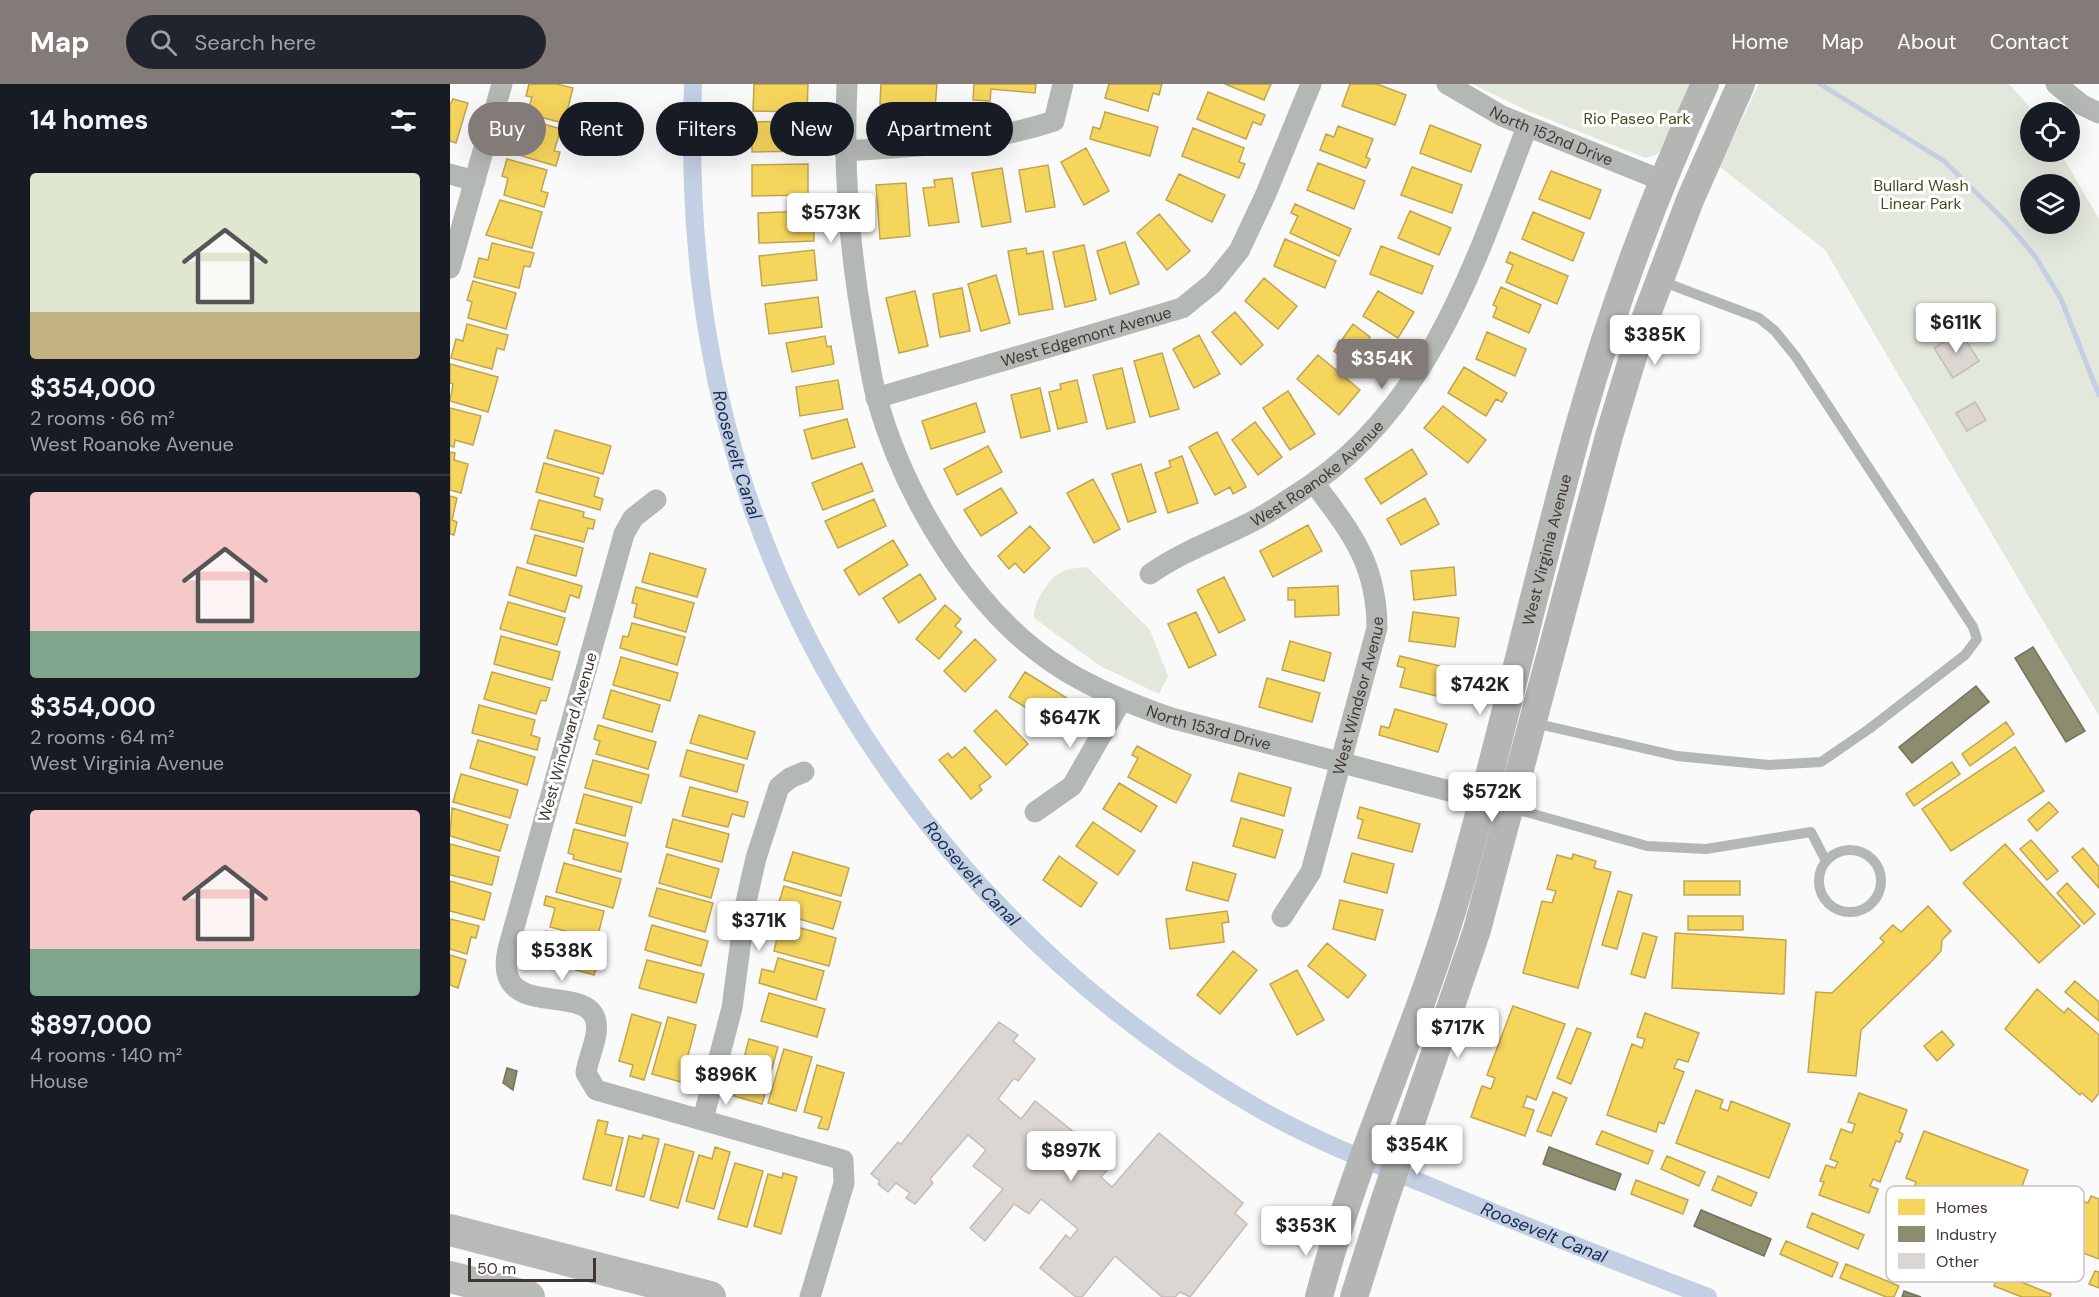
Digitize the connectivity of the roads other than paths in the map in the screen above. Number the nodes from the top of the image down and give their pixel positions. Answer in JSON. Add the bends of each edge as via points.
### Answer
{"nodes":[{"id":1,"x":502,"y":84,"type":"edge"},
{"id":2,"x":847,"y":84,"type":"edge"},
{"id":3,"x":1063,"y":84,"type":"edge"},
{"id":4,"x":1311,"y":84,"type":"edge"},
{"id":5,"x":1447,"y":84,"type":"edge"},
{"id":6,"x":1705,"y":84,"type":"edge"},
{"id":7,"x":2056,"y":84,"type":"edge"},
{"id":8,"x":1739,"y":87,"type":"edge"},
{"id":9,"x":846,"y":102,"type":"edge"},
{"id":10,"x":2098,"y":113,"type":"edge"},
{"id":11,"x":1527,"y":127,"type":"junction"},
{"id":12,"x":854,"y":150,"type":"edge"},
{"id":13,"x":844,"y":156,"type":"edge"},
{"id":14,"x":450,"y":174,"type":"edge"},
{"id":15,"x":1661,"y":180,"type":"junction"},
{"id":16,"x":475,"y":181,"type":"junction"},
{"id":17,"x":450,"y":268,"type":"edge"},
{"id":18,"x":1658,"y":280,"type":"junction"},
{"id":19,"x":876,"y":399,"type":"junction"},
{"id":20,"x":1314,"y":483,"type":"junction"},
{"id":21,"x":656,"y":500,"type":"dead end"},
{"id":22,"x":1150,"y":574,"type":"dead end"},
{"id":23,"x":1121,"y":700,"type":"junction"},
{"id":24,"x":1534,"y":723,"type":"junction"},
{"id":25,"x":1342,"y":764,"type":"junction"},
{"id":26,"x":804,"y":772,"type":"dead end"},
{"id":27,"x":1483,"y":800,"type":"junction"},
{"id":28,"x":1512,"y":808,"type":"junction"},
{"id":29,"x":1035,"y":812,"type":"dead end"},
{"id":30,"x":1826,"y":861,"type":"junction"},
{"id":31,"x":1282,"y":917,"type":"dead end"},
{"id":32,"x":703,"y":1119,"type":"junction"},
{"id":33,"x":450,"y":1230,"type":"edge"},
{"id":34,"x":450,"y":1277,"type":"edge"},
{"id":35,"x":529,"y":1297,"type":"edge"},
{"id":36,"x":710,"y":1297,"type":"edge"},
{"id":37,"x":810,"y":1297,"type":"edge"},
{"id":38,"x":1319,"y":1297,"type":"edge"},
{"id":39,"x":1354,"y":1297,"type":"edge"}],
"edges":[{"from":1,"to":16,"type":"street"},
{"from":2,"to":9,"type":"street"},
{"from":3,"to":12,"type":"street","via":[[1054,121],[1034,128],[943,143]]},
{"from":4,"to":19,"type":"street","name":"West Edgemont Avenue","via":[[1239,251],[1213,283],[1182,308]]},
{"from":5,"to":11,"type":"street","name":"North 152nd Drive"},
{"from":6,"to":15,"type":"main road","name":"West Virginia Avenue"},
{"from":7,"to":10,"type":"street"},
{"from":8,"to":18,"type":"main road","name":"West Virginia Avenue"},
{"from":11,"to":15,"type":"street","name":"North 152nd Drive"},
{"from":11,"to":20,"type":"street","name":"West Roanoke Avenue","via":[[1457,302],[1423,366],[1393,408],[1347,456]]},
{"from":13,"to":19,"type":"street","via":[[849,233]]},
{"from":14,"to":16,"type":"street"},
{"from":15,"to":27,"type":"main road","name":"West Virginia Avenue","via":[[1579,425]]},
{"from":16,"to":17,"type":"street"},
{"from":18,"to":24,"type":"main road","name":"West Virginia Avenue","via":[[1609,436]]},
{"from":18,"to":24,"type":"lane","via":[[1759,318],[1775,331],[1796,357],[1973,627],[1977,639],[1965,655],[1821,762],[1768,765],[1677,756]]},
{"from":19,"to":23,"type":"street","name":"North 153rd Drive","via":[[922,507],[987,605],[1062,669]]},
{"from":20,"to":22,"type":"street","name":"West Roanoke Avenue","via":[[1258,518],[1172,558]]},
{"from":20,"to":25,"type":"street","name":"West Windsor Avenue","via":[[1354,535],[1377,601],[1377,628]]},
{"from":21,"to":32,"type":"street","name":"West Windward Avenue","via":[[633,518],[624,534],[505,965],[506,975],[524,993],[591,1011],[596,1032],[586,1073],[590,1083],[603,1093]]},
{"from":23,"to":25,"type":"street","name":"North 153rd Drive","via":[[1171,718]]},
{"from":23,"to":29,"type":"street","via":[[1072,786]]},
{"from":24,"to":28,"type":"main road","name":"West Virginia Avenue"},
{"from":25,"to":27,"type":"street","name":"North 153rd Drive"},
{"from":25,"to":31,"type":"street","name":"West Windsor Avenue","via":[[1311,872]]},
{"from":26,"to":32,"type":"street","via":[[779,787],[756,858],[732,1008]]},
{"from":27,"to":28,"type":"street","name":"North 153rd Drive"},
{"from":27,"to":38,"type":"main road","name":"West Virginia Avenue","via":[[1441,946],[1353,1186]]},
{"from":28,"to":30,"type":"lane","via":[[1647,846],[1706,849],[1811,832]]},
{"from":28,"to":39,"type":"main road","name":"West Virginia Avenue","via":[[1467,964]]},
{"from":30,"to":30,"type":"lane","via":[[1818,880],[1824,900],[1841,912],[1860,911],[1869,906],[1880,890],[1881,879],[1873,860],[1855,850],[1834,854]]},
{"from":32,"to":37,"type":"street","via":[[843,1160],[844,1183]]},
{"from":33,"to":36,"type":"main road"},
{"from":34,"to":35,"type":"main road"}]}
